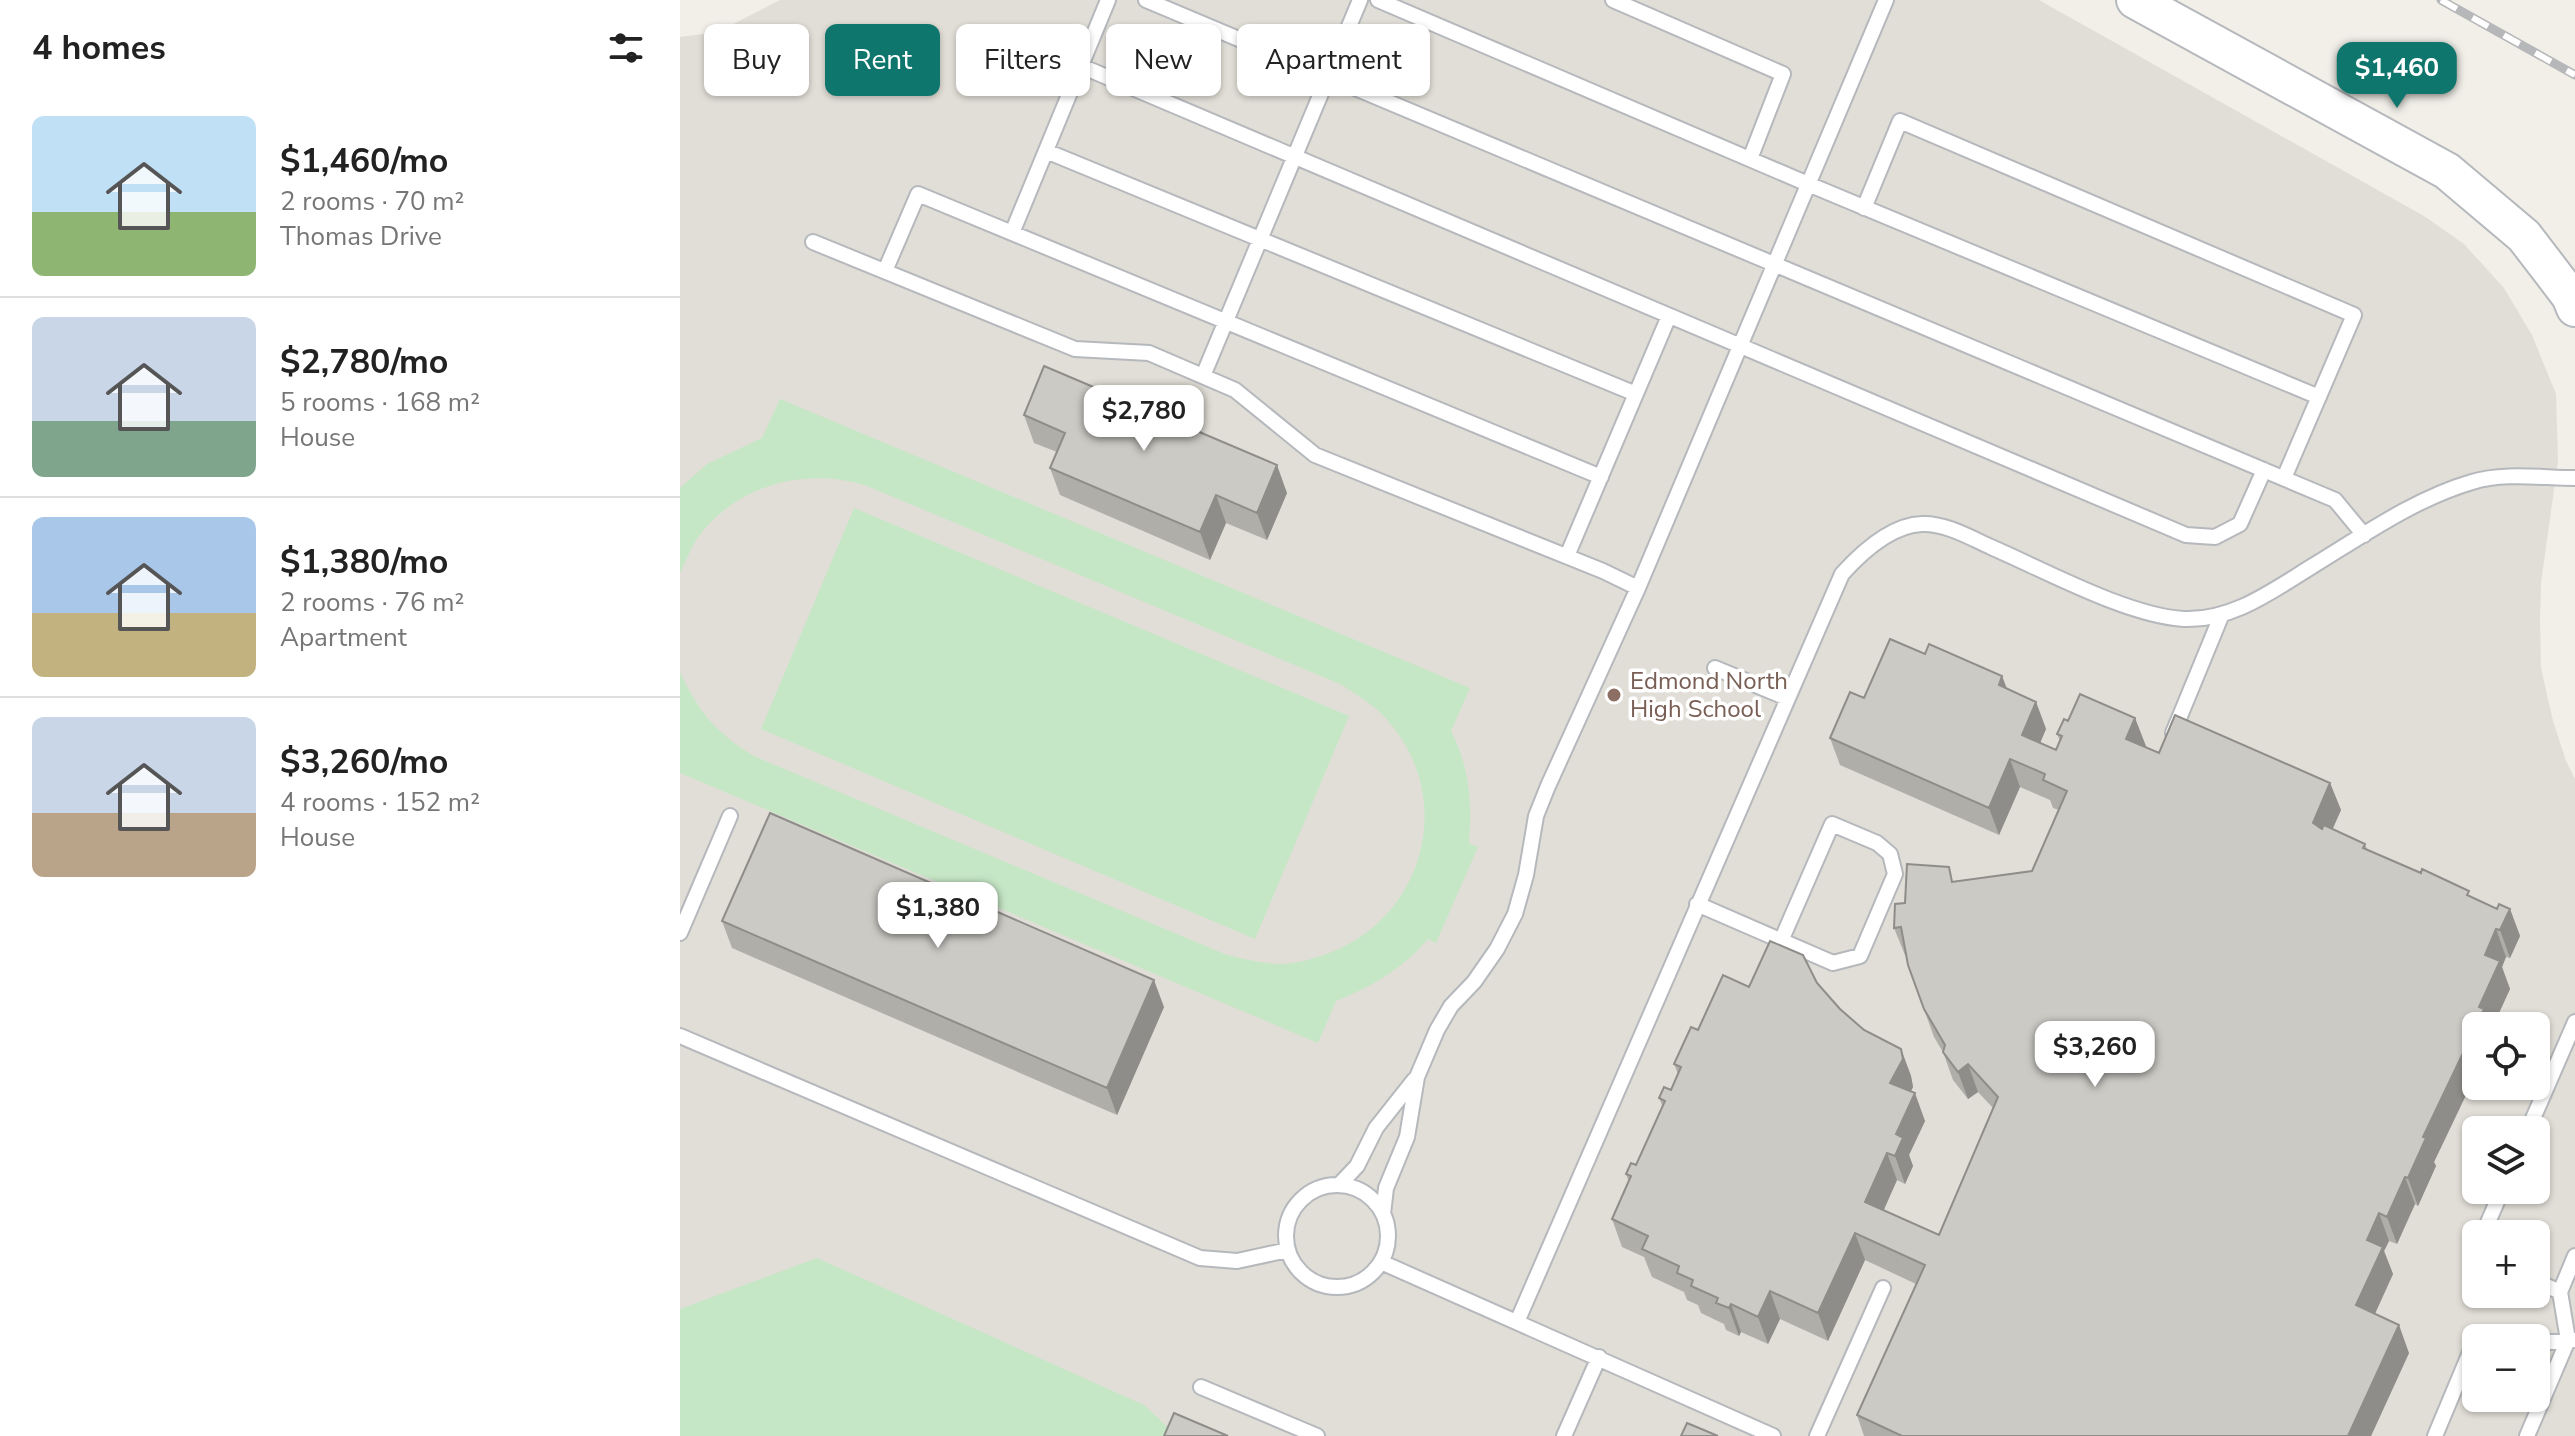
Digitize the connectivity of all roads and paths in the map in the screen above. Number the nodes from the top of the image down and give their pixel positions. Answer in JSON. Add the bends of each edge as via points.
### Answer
{"nodes":[{"id":1,"x":1108,"y":0,"type":"edge"},
{"id":2,"x":1146,"y":0,"type":"edge"},
{"id":3,"x":1360,"y":0,"type":"edge"},
{"id":4,"x":1378,"y":0,"type":"edge"},
{"id":5,"x":1613,"y":0,"type":"edge"},
{"id":6,"x":1886,"y":0,"type":"edge"},
{"id":7,"x":2135,"y":0,"type":"edge"},
{"id":8,"x":1350,"y":24,"type":"edge"},
{"id":9,"x":1237,"y":38,"type":"edge"},
{"id":10,"x":1090,"y":44,"type":"edge"},
{"id":11,"x":1090,"y":70,"type":"edge"},
{"id":12,"x":1069,"y":96,"type":"edge"},
{"id":13,"x":1320,"y":96,"type":"edge"},
{"id":14,"x":1373,"y":96,"type":"edge"},
{"id":15,"x":1046,"y":151,"type":"junction"},
{"id":16,"x":1294,"y":157,"type":"junction"},
{"id":17,"x":1750,"y":159,"type":"junction"},
{"id":18,"x":1808,"y":184,"type":"junction"},
{"id":19,"x":1864,"y":208,"type":"junction"},
{"id":20,"x":1012,"y":233,"type":"junction"},
{"id":21,"x":1260,"y":239,"type":"junction"},
{"id":22,"x":813,"y":242,"type":"dead end"},
{"id":23,"x":1775,"y":264,"type":"junction"},
{"id":24,"x":885,"y":271,"type":"junction"},
{"id":25,"x":2575,"y":308,"type":"edge"},
{"id":26,"x":1669,"y":316,"type":"junction"},
{"id":27,"x":1226,"y":321,"type":"junction"},
{"id":28,"x":1740,"y":346,"type":"junction"},
{"id":29,"x":1203,"y":376,"type":"junction"},
{"id":30,"x":1636,"y":394,"type":"junction"},
{"id":31,"x":2319,"y":397,"type":"junction"},
{"id":32,"x":2264,"y":470,"type":"junction"},
{"id":33,"x":1601,"y":477,"type":"junction"},
{"id":34,"x":2284,"y":478,"type":"junction"},
{"id":35,"x":2575,"y":478,"type":"edge"},
{"id":36,"x":2364,"y":535,"type":"junction"},
{"id":37,"x":1567,"y":556,"type":"junction"},
{"id":38,"x":1638,"y":588,"type":"junction"},
{"id":39,"x":2222,"y":614,"type":"junction"},
{"id":40,"x":1715,"y":668,"type":"dead end"},
{"id":41,"x":1787,"y":698,"type":"junction"},
{"id":42,"x":2165,"y":752,"type":"edge"},
{"id":43,"x":730,"y":816,"type":"dead end"},
{"id":44,"x":1697,"y":904,"type":"junction"},
{"id":45,"x":680,"y":933,"type":"edge"},
{"id":46,"x":1781,"y":941,"type":"junction"},
{"id":47,"x":2575,"y":1022,"type":"edge"},
{"id":48,"x":680,"y":1036,"type":"edge"},
{"id":49,"x":1417,"y":1077,"type":"junction"},
{"id":50,"x":2534,"y":1116,"type":"edge"},
{"id":51,"x":1339,"y":1185,"type":"junction"},
{"id":52,"x":1383,"y":1214,"type":"junction"},
{"id":53,"x":1288,"y":1250,"type":"junction"},
{"id":54,"x":2575,"y":1256,"type":"edge"},
{"id":55,"x":1381,"y":1262,"type":"junction"},
{"id":56,"x":2550,"y":1287,"type":"edge"},
{"id":57,"x":1883,"y":1288,"type":"dead end"},
{"id":58,"x":2560,"y":1292,"type":"junction"},
{"id":59,"x":1517,"y":1322,"type":"junction"},
{"id":60,"x":2571,"y":1340,"type":"edge"},
{"id":61,"x":2550,"y":1342,"type":"edge"},
{"id":62,"x":1599,"y":1357,"type":"junction"},
{"id":63,"x":2462,"y":1372,"type":"edge"},
{"id":64,"x":1201,"y":1387,"type":"dead end"},
{"id":65,"x":1317,"y":1436,"type":"edge"},
{"id":66,"x":1564,"y":1436,"type":"edge"},
{"id":67,"x":1773,"y":1436,"type":"edge"},
{"id":68,"x":1817,"y":1436,"type":"edge"},
{"id":69,"x":2435,"y":1436,"type":"edge"},
{"id":70,"x":2527,"y":1436,"type":"edge"}],
"edges":[{"from":1,"to":10,"type":"lane"},
{"from":2,"to":9,"type":"lane"},
{"from":3,"to":8,"type":"lane"},
{"from":4,"to":17,"type":"lane"},
{"from":5,"to":17,"type":"lane","via":[[1783,74]]},
{"from":6,"to":18,"type":"lane"},
{"from":7,"to":25,"type":"street","via":[[2447,171],[2524,236]]},
{"from":11,"to":16,"type":"lane"},
{"from":12,"to":15,"type":"lane"},
{"from":13,"to":16,"type":"lane"},
{"from":14,"to":23,"type":"lane"},
{"from":15,"to":20,"type":"lane"},
{"from":15,"to":21,"type":"lane"},
{"from":16,"to":21,"type":"lane"},
{"from":16,"to":26,"type":"lane"},
{"from":17,"to":18,"type":"lane"},
{"from":18,"to":19,"type":"lane"},
{"from":18,"to":23,"type":"lane"},
{"from":19,"to":31,"type":"lane"},
{"from":19,"to":31,"type":"lane","via":[[1900,121],[2354,315]]},
{"from":20,"to":24,"type":"lane","via":[[918,194]]},
{"from":20,"to":27,"type":"lane"},
{"from":21,"to":27,"type":"lane"},
{"from":21,"to":30,"type":"lane"},
{"from":22,"to":24,"type":"lane"},
{"from":23,"to":28,"type":"lane"},
{"from":23,"to":32,"type":"lane"},
{"from":24,"to":29,"type":"lane","via":[[1075,349],[1149,353]]},
{"from":26,"to":28,"type":"lane"},
{"from":26,"to":30,"type":"lane"},
{"from":27,"to":29,"type":"lane"},
{"from":27,"to":33,"type":"lane"},
{"from":28,"to":32,"type":"lane","via":[[2186,535],[2215,537],[2240,524]]},
{"from":28,"to":38,"type":"lane"},
{"from":29,"to":37,"type":"lane","via":[[1235,390],[1315,455]]},
{"from":30,"to":33,"type":"lane"},
{"from":31,"to":34,"type":"lane"},
{"from":32,"to":34,"type":"lane"},
{"from":33,"to":37,"type":"lane"},
{"from":34,"to":36,"type":"lane","via":[[2335,500]]},
{"from":35,"to":36,"type":"lane","via":[[2474,481]]},
{"from":36,"to":39,"type":"lane","via":[[2246,607]]},
{"from":37,"to":38,"type":"lane"},
{"from":38,"to":49,"type":"lane","via":[[1536,816],[1515,914],[1497,949],[1451,1006]]},
{"from":39,"to":41,"type":"lane","via":[[2184,619],[2137,610],[1956,531],[1922,524],[1864,550],[1842,574]]},
{"from":39,"to":42,"type":"lane"},
{"from":40,"to":41,"type":"lane"},
{"from":41,"to":44,"type":"lane"},
{"from":43,"to":45,"type":"lane"},
{"from":44,"to":46,"type":"lane"},
{"from":44,"to":59,"type":"lane"},
{"from":46,"to":46,"type":"lane","via":[[1833,963],[1860,956],[1895,874],[1890,854],[1832,824]]},
{"from":47,"to":50,"type":"lane"},
{"from":48,"to":53,"type":"lane","via":[[1200,1258],[1237,1261]]},
{"from":49,"to":51,"type":"lane"},
{"from":49,"to":52,"type":"lane","via":[[1407,1137],[1386,1188]]},
{"from":51,"to":52,"type":"lane","via":[[1369,1195]]},
{"from":51,"to":53,"type":"lane","via":[[1323,1186],[1297,1204],[1286,1234]]},
{"from":52,"to":55,"type":"lane","via":[[1389,1238]]},
{"from":53,"to":55,"type":"lane","via":[[1306,1277],[1335,1287],[1366,1279]]},
{"from":54,"to":58,"type":"lane"},
{"from":55,"to":59,"type":"lane"},
{"from":56,"to":58,"type":"lane"},
{"from":57,"to":68,"type":"lane"},
{"from":58,"to":60,"type":"lane"},
{"from":59,"to":62,"type":"lane"},
{"from":60,"to":61,"type":"lane"},
{"from":60,"to":70,"type":"lane"},
{"from":62,"to":66,"type":"lane"},
{"from":62,"to":67,"type":"lane"},
{"from":63,"to":69,"type":"lane"},
{"from":64,"to":65,"type":"lane"}]}
